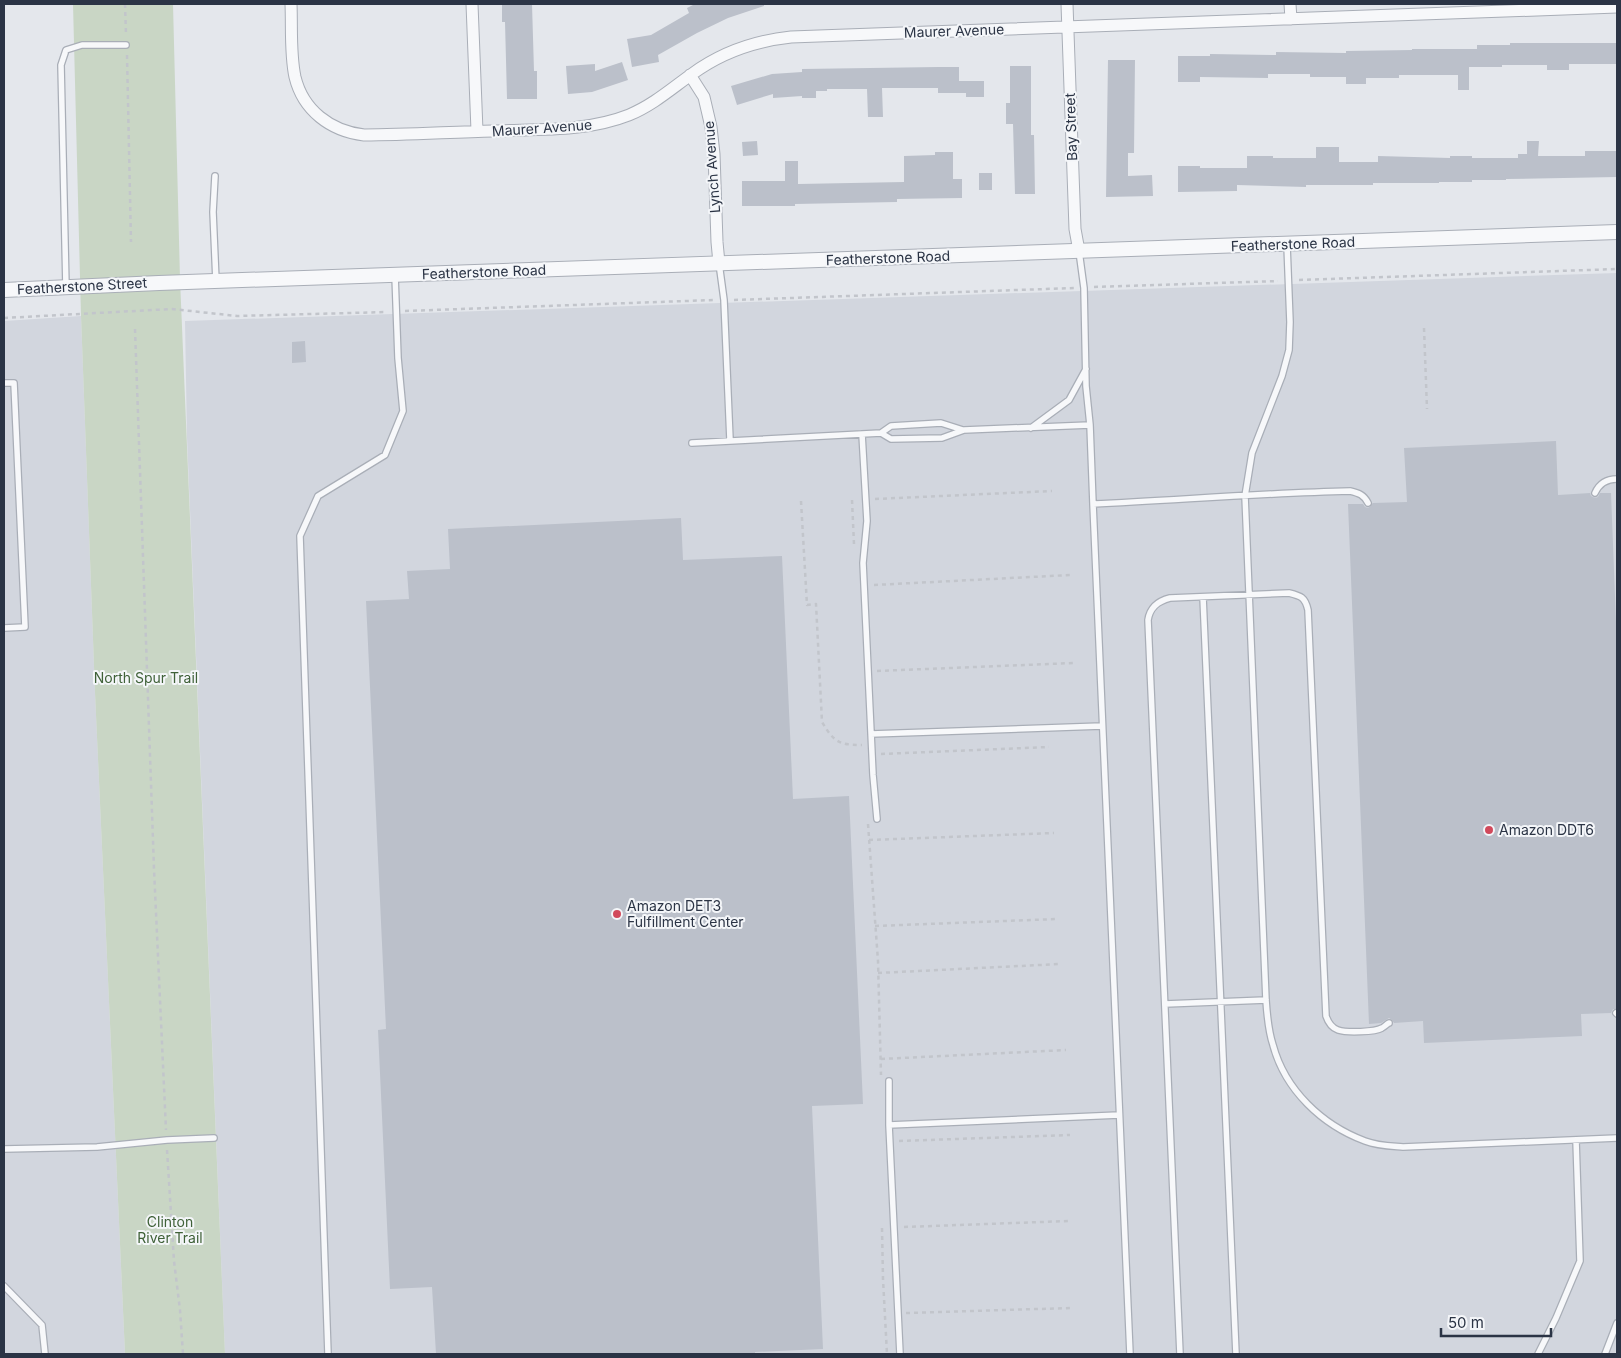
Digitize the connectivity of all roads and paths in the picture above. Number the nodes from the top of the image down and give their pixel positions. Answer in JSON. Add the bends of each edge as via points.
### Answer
{"nodes":[{"id":1,"x":125,"y":4,"type":"edge"},
{"id":2,"x":292,"y":4,"type":"edge"},
{"id":3,"x":472,"y":4,"type":"edge"},
{"id":4,"x":1067,"y":4,"type":"edge"},
{"id":5,"x":1290,"y":4,"type":"edge"},
{"id":6,"x":1511,"y":8,"type":"edge"},
{"id":7,"x":1617,"y":8,"type":"edge"},
{"id":8,"x":1291,"y":19,"type":"junction"},
{"id":9,"x":1068,"y":27,"type":"junction"},
{"id":10,"x":126,"y":45,"type":"junction"},
{"id":11,"x":690,"y":75,"type":"junction"},
{"id":12,"x":477,"y":131,"type":"junction"},
{"id":13,"x":215,"y":176,"type":"dead end"},
{"id":14,"x":1617,"y":232,"type":"edge"},
{"id":15,"x":131,"y":242,"type":"dead end"},
{"id":16,"x":1287,"y":244,"type":"junction"},
{"id":17,"x":1078,"y":251,"type":"junction"},
{"id":18,"x":719,"y":263,"type":"junction"},
{"id":19,"x":1617,"y":269,"type":"edge"},
{"id":20,"x":395,"y":275,"type":"junction"},
{"id":21,"x":1301,"y":280,"type":"dead end"},
{"id":22,"x":216,"y":281,"type":"junction"},
{"id":23,"x":1274,"y":281,"type":"dead end"},
{"id":24,"x":160,"y":283,"type":"joint"},
{"id":25,"x":66,"y":287,"type":"junction"},
{"id":26,"x":1116,"y":287,"type":"dead end"},
{"id":27,"x":1053,"y":289,"type":"dead end"},
{"id":28,"x":4,"y":290,"type":"edge"},
{"id":29,"x":708,"y":300,"type":"dead end"},
{"id":30,"x":738,"y":300,"type":"dead end"},
{"id":31,"x":412,"y":311,"type":"dead end"},
{"id":32,"x":382,"y":312,"type":"dead end"},
{"id":33,"x":4,"y":318,"type":"edge"},
{"id":34,"x":1424,"y":328,"type":"dead end"},
{"id":35,"x":135,"y":329,"type":"dead end"},
{"id":36,"x":1087,"y":367,"type":"junction"},
{"id":37,"x":4,"y":383,"type":"edge"},
{"id":38,"x":1427,"y":409,"type":"dead end"},
{"id":39,"x":1090,"y":425,"type":"junction"},
{"id":40,"x":1031,"y":428,"type":"junction"},
{"id":41,"x":964,"y":430,"type":"junction"},
{"id":42,"x":881,"y":433,"type":"junction"},
{"id":43,"x":862,"y":434,"type":"junction"},
{"id":44,"x":730,"y":440,"type":"junction"},
{"id":45,"x":692,"y":443,"type":"dead end"},
{"id":46,"x":1617,"y":479,"type":"edge"},
{"id":47,"x":1052,"y":491,"type":"dead end"},
{"id":48,"x":1595,"y":493,"type":"dead end"},
{"id":49,"x":1245,"y":496,"type":"junction"},
{"id":50,"x":874,"y":499,"type":"dead end"},
{"id":51,"x":852,"y":500,"type":"dead end"},
{"id":52,"x":801,"y":501,"type":"dead end"},
{"id":53,"x":1368,"y":503,"type":"dead end"},
{"id":54,"x":1093,"y":504,"type":"junction"},
{"id":55,"x":854,"y":548,"type":"dead end"},
{"id":56,"x":1070,"y":576,"type":"dead end"},
{"id":57,"x":864,"y":586,"type":"junction"},
{"id":58,"x":1248,"y":595,"type":"junction"},
{"id":59,"x":1203,"y":597,"type":"junction"},
{"id":60,"x":4,"y":628,"type":"edge"},
{"id":61,"x":1073,"y":663,"type":"dead end"},
{"id":62,"x":868,"y":671,"type":"junction"},
{"id":63,"x":1102,"y":726,"type":"junction"},
{"id":64,"x":871,"y":734,"type":"junction"},
{"id":65,"x":862,"y":740,"type":"dead end"},
{"id":66,"x":1049,"y":747,"type":"dead end"},
{"id":67,"x":872,"y":754,"type":"junction"},
{"id":68,"x":876,"y":819,"type":"dead end"},
{"id":69,"x":867,"y":821,"type":"dead end"},
{"id":70,"x":1054,"y":833,"type":"dead end"},
{"id":71,"x":869,"y":840,"type":"junction"},
{"id":72,"x":1057,"y":919,"type":"dead end"},
{"id":73,"x":875,"y":926,"type":"junction"},
{"id":74,"x":1060,"y":964,"type":"dead end"},
{"id":75,"x":878,"y":973,"type":"junction"},
{"id":76,"x":1266,"y":1000,"type":"junction"},
{"id":77,"x":1221,"y":1002,"type":"junction"},
{"id":78,"x":1165,"y":1004,"type":"junction"},
{"id":79,"x":1389,"y":1023,"type":"dead end"},
{"id":80,"x":1066,"y":1050,"type":"dead end"},
{"id":81,"x":881,"y":1059,"type":"junction"},
{"id":82,"x":881,"y":1078,"type":"dead end"},
{"id":83,"x":889,"y":1081,"type":"dead end"},
{"id":84,"x":1119,"y":1115,"type":"junction"},
{"id":85,"x":889,"y":1125,"type":"junction"},
{"id":86,"x":1070,"y":1135,"type":"dead end"},
{"id":87,"x":214,"y":1138,"type":"dead end"},
{"id":88,"x":1617,"y":1138,"type":"edge"},
{"id":89,"x":167,"y":1140,"type":"junction"},
{"id":90,"x":1576,"y":1140,"type":"junction"},
{"id":91,"x":890,"y":1142,"type":"junction"},
{"id":92,"x":4,"y":1149,"type":"edge"},
{"id":93,"x":1069,"y":1221,"type":"dead end"},
{"id":94,"x":894,"y":1227,"type":"junction"},
{"id":95,"x":4,"y":1286,"type":"edge"},
{"id":96,"x":1071,"y":1308,"type":"dead end"},
{"id":97,"x":885,"y":1313,"type":"junction"},
{"id":98,"x":898,"y":1313,"type":"junction"},
{"id":99,"x":1617,"y":1323,"type":"edge"},
{"id":100,"x":44,"y":1354,"type":"edge"},
{"id":101,"x":182,"y":1354,"type":"edge"},
{"id":102,"x":328,"y":1354,"type":"edge"},
{"id":103,"x":887,"y":1354,"type":"edge"},
{"id":104,"x":900,"y":1354,"type":"edge"},
{"id":105,"x":1130,"y":1354,"type":"edge"},
{"id":106,"x":1180,"y":1354,"type":"edge"},
{"id":107,"x":1236,"y":1354,"type":"edge"},
{"id":108,"x":1538,"y":1354,"type":"edge"},
{"id":109,"x":1604,"y":1354,"type":"edge"}],
"edges":[{"from":1,"to":10,"type":"path"},
{"from":2,"to":12,"type":"street","name":"Maurer Avenue","via":[[295,75],[302,97],[330,125],[364,135]]},
{"from":3,"to":12,"type":"street"},
{"from":4,"to":9,"type":"street","name":"Bay Street"},
{"from":5,"to":8,"type":"street"},
{"from":6,"to":7,"type":"street","name":"Maurer Avenue"},
{"from":6,"to":8,"type":"street","name":"Maurer Avenue"},
{"from":8,"to":9,"type":"street","name":"Maurer Avenue"},
{"from":9,"to":11,"type":"street","name":"Maurer Avenue","via":[[778,38],[736,49]]},
{"from":9,"to":17,"type":"street","name":"Bay Street"},
{"from":10,"to":15,"type":"path"},
{"from":10,"to":25,"type":"lane","via":[[82,45],[66,50],[62,65]]},
{"from":11,"to":12,"type":"street","name":"Maurer Avenue","via":[[648,106],[608,122],[567,128]]},
{"from":11,"to":18,"type":"street","name":"Lynch Avenue","via":[[704,97],[711,127]]},
{"from":13,"to":22,"type":"lane"},
{"from":14,"to":16,"type":"street","name":"Featherstone Road"},
{"from":16,"to":17,"type":"street","name":"Featherstone Road"},
{"from":16,"to":49,"type":"lane","via":[[1289,350],[1252,453]]},
{"from":17,"to":18,"type":"street","name":"Featherstone Road"},
{"from":17,"to":36,"type":"lane","via":[[1084,288]]},
{"from":18,"to":20,"type":"street","name":"Featherstone Road"},
{"from":18,"to":44,"type":"lane","via":[[724,300]]},
{"from":19,"to":21,"type":"path"},
{"from":20,"to":22,"type":"street","name":"Featherstone Road"},
{"from":20,"to":102,"type":"lane","via":[[403,411],[385,455],[318,496],[300,536]]},
{"from":22,"to":24,"type":"street","name":"Featherstone Road"},
{"from":23,"to":26,"type":"path"},
{"from":24,"to":25,"type":"street","name":"Featherstone Street"},
{"from":25,"to":28,"type":"street","name":"Featherstone Street"},
{"from":27,"to":30,"type":"path"},
{"from":29,"to":31,"type":"path"},
{"from":32,"to":33,"type":"path","via":[[237,316],[172,309]]},
{"from":34,"to":38,"type":"path"},
{"from":35,"to":89,"type":"path"},
{"from":36,"to":39,"type":"lane"},
{"from":36,"to":40,"type":"lane","via":[[1069,400]]},
{"from":37,"to":60,"type":"lane","via":[[14,383],[25,627]]},
{"from":39,"to":40,"type":"lane"},
{"from":39,"to":54,"type":"lane"},
{"from":40,"to":41,"type":"lane"},
{"from":41,"to":42,"type":"lane","via":[[942,438],[892,439]]},
{"from":41,"to":42,"type":"lane","via":[[942,423],[891,426]]},
{"from":42,"to":43,"type":"lane"},
{"from":43,"to":44,"type":"lane"},
{"from":43,"to":57,"type":"lane","via":[[867,521]]},
{"from":44,"to":45,"type":"lane"},
{"from":46,"to":48,"type":"lane","via":[[1604,482]]},
{"from":47,"to":50,"type":"path"},
{"from":49,"to":53,"type":"lane","via":[[1350,491],[1365,496]]},
{"from":49,"to":54,"type":"lane"},
{"from":49,"to":58,"type":"lane"},
{"from":51,"to":55,"type":"path"},
{"from":52,"to":65,"type":"path","via":[[807,605],[816,604],[822,722],[831,737],[840,742],[862,745]]},
{"from":54,"to":63,"type":"lane"},
{"from":56,"to":57,"type":"path"},
{"from":57,"to":62,"type":"lane"},
{"from":58,"to":59,"type":"lane"},
{"from":58,"to":76,"type":"lane"},
{"from":58,"to":79,"type":"lane","via":[[1299,595],[1306,600],[1308,610],[1326,1016],[1337,1030],[1374,1030]]},
{"from":59,"to":77,"type":"lane"},
{"from":59,"to":78,"type":"lane","via":[[1161,600],[1153,607],[1148,620]]},
{"from":61,"to":62,"type":"path"},
{"from":62,"to":64,"type":"lane"},
{"from":63,"to":64,"type":"lane"},
{"from":63,"to":84,"type":"lane"},
{"from":64,"to":67,"type":"lane"},
{"from":66,"to":67,"type":"path"},
{"from":67,"to":68,"type":"lane"},
{"from":69,"to":71,"type":"path"},
{"from":70,"to":71,"type":"path"},
{"from":71,"to":73,"type":"path"},
{"from":72,"to":73,"type":"path"},
{"from":73,"to":75,"type":"path"},
{"from":74,"to":75,"type":"path"},
{"from":75,"to":81,"type":"path"},
{"from":76,"to":77,"type":"lane"},
{"from":76,"to":90,"type":"lane","via":[[1273,1046],[1293,1088],[1327,1121],[1366,1141],[1403,1147]]},
{"from":77,"to":78,"type":"lane"},
{"from":77,"to":107,"type":"lane"},
{"from":78,"to":106,"type":"lane"},
{"from":80,"to":81,"type":"path"},
{"from":81,"to":82,"type":"path"},
{"from":83,"to":85,"type":"lane"},
{"from":84,"to":85,"type":"lane"},
{"from":84,"to":105,"type":"lane"},
{"from":85,"to":91,"type":"lane"},
{"from":86,"to":91,"type":"path"},
{"from":87,"to":89,"type":"lane"},
{"from":88,"to":90,"type":"lane"},
{"from":89,"to":92,"type":"lane"},
{"from":89,"to":101,"type":"path"},
{"from":90,"to":108,"type":"lane","via":[[1580,1260]]},
{"from":91,"to":94,"type":"lane"},
{"from":93,"to":94,"type":"path"},
{"from":94,"to":97,"type":"path","via":[[882,1227]]},
{"from":94,"to":98,"type":"lane"},
{"from":95,"to":100,"type":"lane","via":[[42,1325]]},
{"from":96,"to":98,"type":"path"},
{"from":97,"to":98,"type":"path"},
{"from":97,"to":103,"type":"path"},
{"from":98,"to":104,"type":"lane"},
{"from":99,"to":109,"type":"lane"}]}
